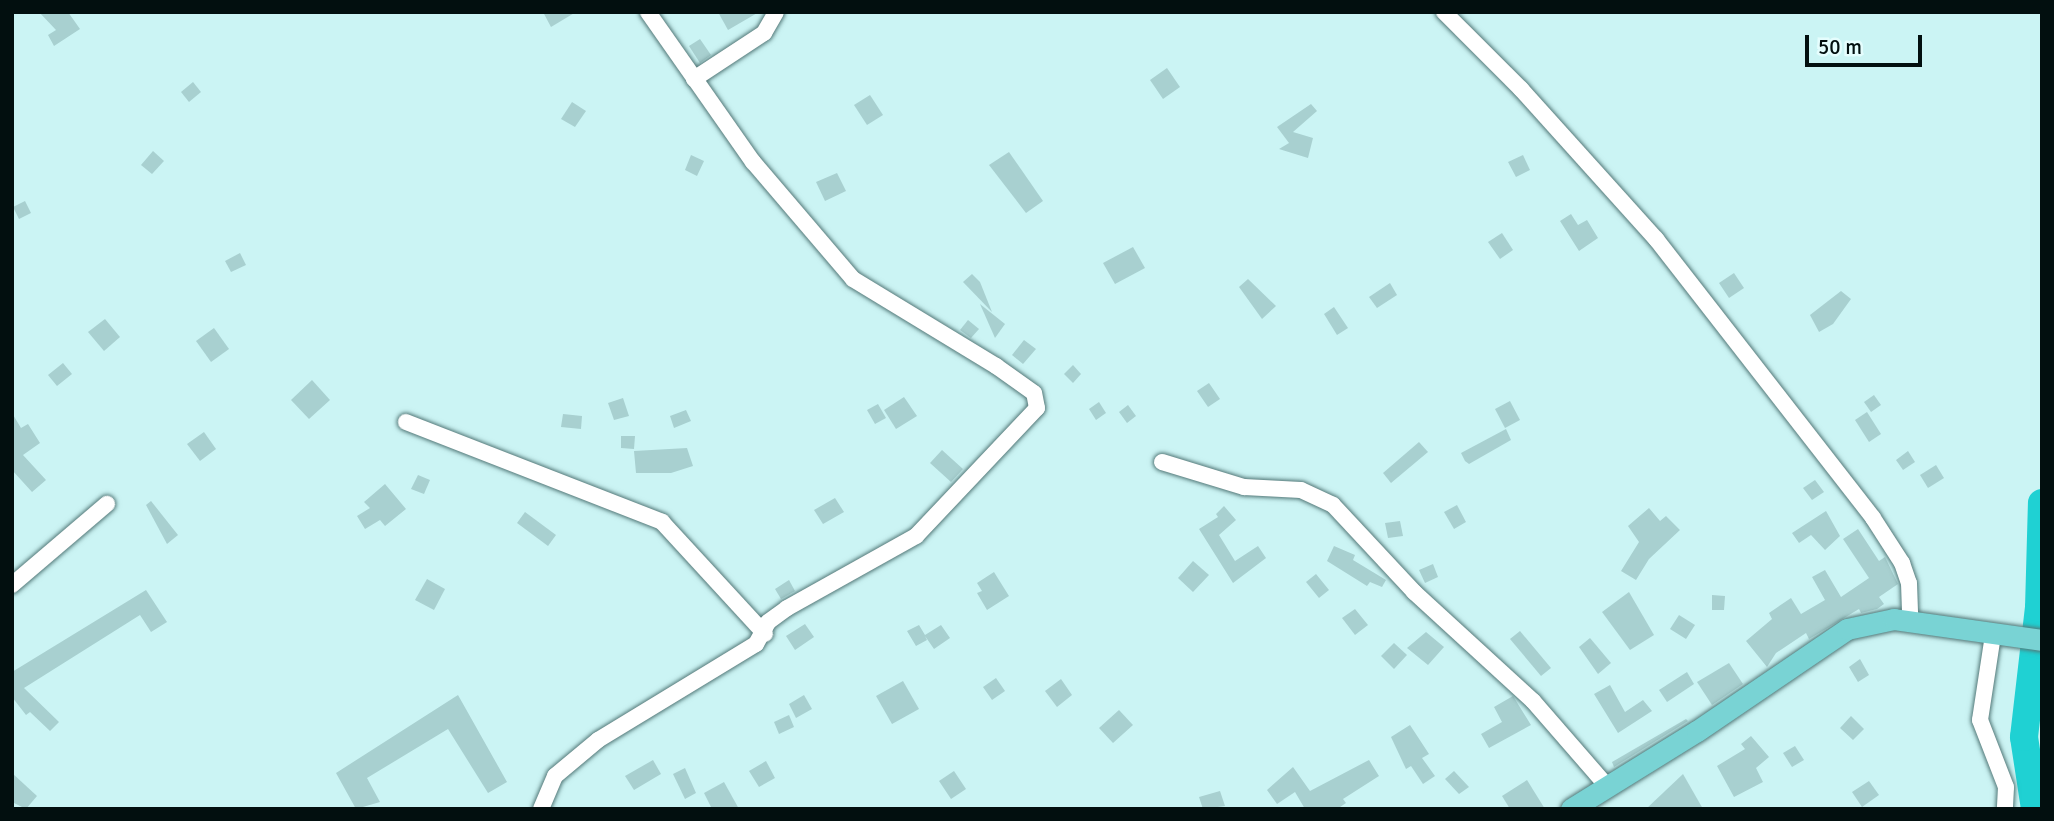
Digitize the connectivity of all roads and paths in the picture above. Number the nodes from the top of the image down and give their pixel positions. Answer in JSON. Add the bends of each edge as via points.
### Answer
{"nodes":[{"id":1,"x":648,"y":12,"type":"edge"},
{"id":2,"x":776,"y":12,"type":"edge"},
{"id":3,"x":1444,"y":12,"type":"edge"},
{"id":4,"x":694,"y":79,"type":"junction"},
{"id":5,"x":406,"y":422,"type":"dead end"},
{"id":6,"x":1163,"y":463,"type":"dead end"},
{"id":7,"x":107,"y":504,"type":"dead end"},
{"id":8,"x":12,"y":584,"type":"edge"},
{"id":9,"x":1910,"y":621,"type":"junction"},
{"id":10,"x":765,"y":634,"type":"junction"},
{"id":11,"x":1993,"y":635,"type":"junction"},
{"id":12,"x":2042,"y":640,"type":"edge"},
{"id":13,"x":1606,"y":785,"type":"junction"},
{"id":14,"x":541,"y":809,"type":"edge"},
{"id":15,"x":1571,"y":809,"type":"edge"},
{"id":16,"x":2005,"y":809,"type":"edge"}],
"edges":[{"from":1,"to":4,"type":"street"},
{"from":2,"to":4,"type":"street","via":[[764,33]]},
{"from":3,"to":9,"type":"street","via":[[1521,89],[1656,239],[1873,518],[1902,562],[1909,583]]},
{"from":4,"to":10,"type":"street","via":[[783,200],[853,279],[1006,373],[1034,393],[1037,408],[933,522],[896,549],[774,616]]},
{"from":5,"to":10,"type":"street","via":[[662,522]]},
{"from":6,"to":13,"type":"street","via":[[1244,487],[1301,490],[1333,505],[1414,592],[1533,701]]},
{"from":7,"to":8,"type":"street"},
{"from":9,"to":11,"type":"main road"},
{"from":9,"to":13,"type":"main road","via":[[1894,619],[1847,629],[1697,731]]},
{"from":10,"to":14,"type":"street","via":[[756,644],[598,740],[555,776]]},
{"from":11,"to":12,"type":"main road"},
{"from":11,"to":16,"type":"street","via":[[1980,720],[2006,787]]},
{"from":13,"to":15,"type":"main road"}]}
